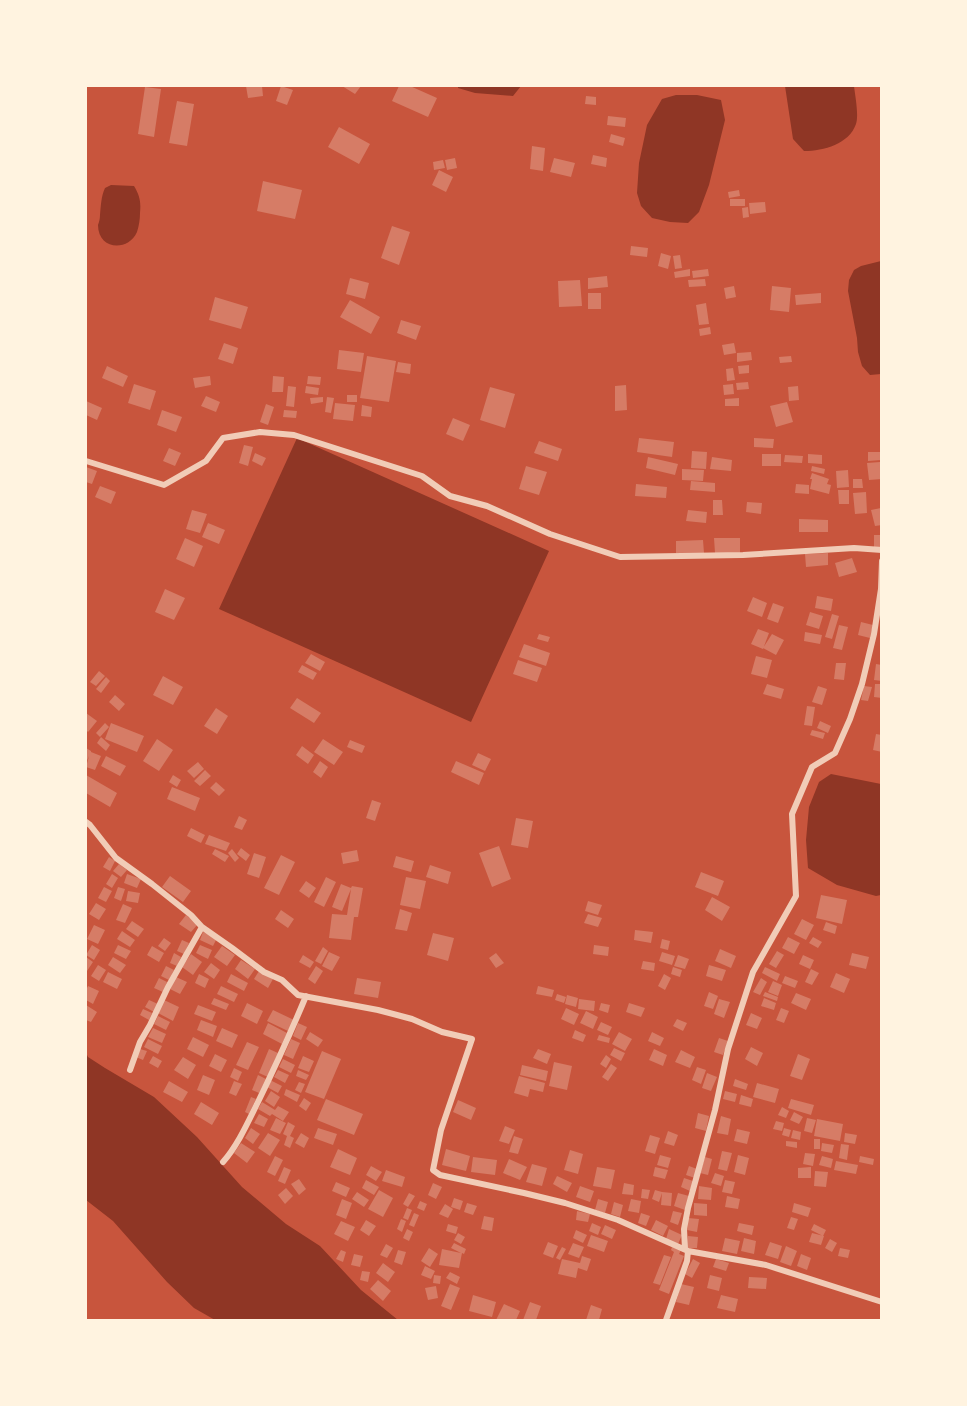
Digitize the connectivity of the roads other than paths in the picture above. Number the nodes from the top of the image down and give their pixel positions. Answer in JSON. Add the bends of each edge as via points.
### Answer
{"nodes":[{"id":1,"x":86,"y":460,"type":"edge"},
{"id":2,"x":882,"y":550,"type":"edge"},
{"id":3,"x":882,"y":561,"type":"edge"},
{"id":4,"x":86,"y":822,"type":"edge"},
{"id":5,"x":202,"y":927,"type":"junction"},
{"id":6,"x":306,"y":996,"type":"junction"},
{"id":7,"x":130,"y":1070,"type":"dead end"},
{"id":8,"x":223,"y":1162,"type":"dead end"},
{"id":9,"x":686,"y":1250,"type":"junction"},
{"id":10,"x":882,"y":1302,"type":"edge"},
{"id":11,"x":666,"y":1320,"type":"edge"}],
"edges":[{"from":1,"to":2,"type":"street","via":[[164,485],[206,462],[222,438],[260,432],[294,435],[422,476],[450,495],[620,557]]},
{"from":3,"to":9,"type":"street","via":[[874,634],[850,719],[835,753],[812,767],[792,813],[796,896],[753,972],[728,1049],[688,1208]]},
{"from":4,"to":5,"type":"street","via":[[116,858]]},
{"from":5,"to":6,"type":"street","via":[[298,995]]},
{"from":5,"to":7,"type":"street","via":[[140,1042]]},
{"from":6,"to":8,"type":"street","via":[[252,1113]]},
{"from":6,"to":9,"type":"street","via":[[378,1010],[472,1039],[435,1152],[433,1170],[440,1175],[565,1203],[618,1220]]},
{"from":9,"to":10,"type":"street","via":[[766,1265]]},
{"from":9,"to":11,"type":"street","via":[[687,1262]]}]}
